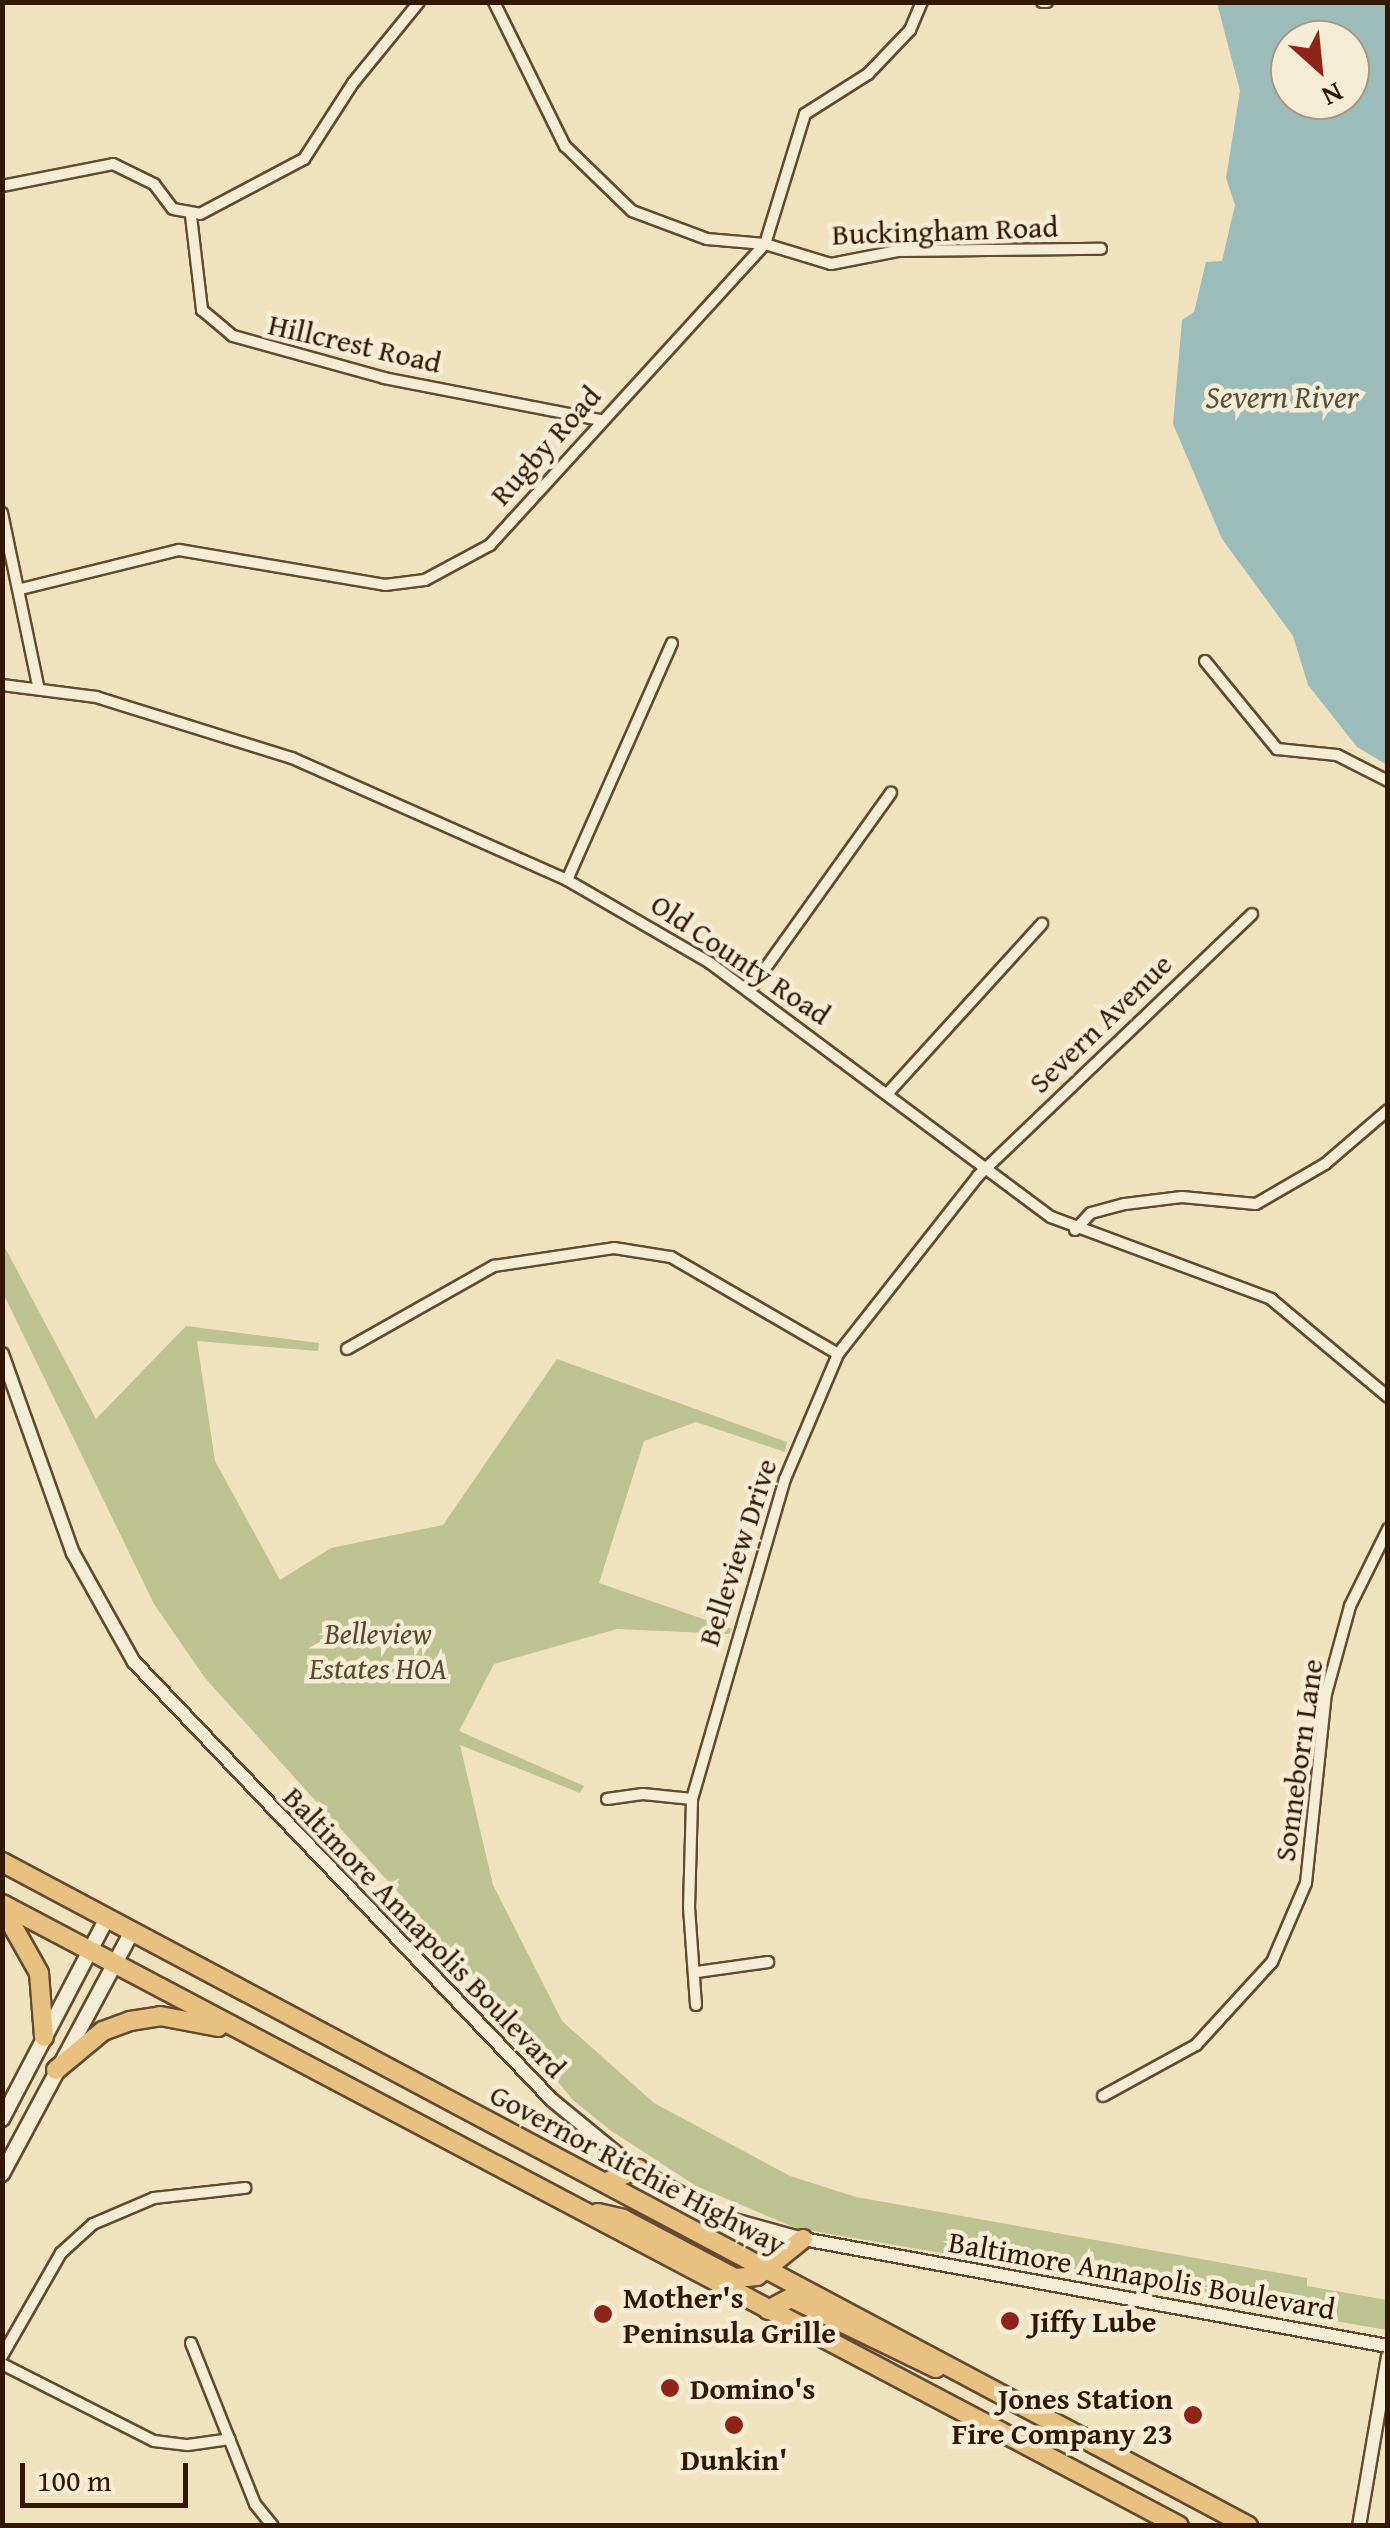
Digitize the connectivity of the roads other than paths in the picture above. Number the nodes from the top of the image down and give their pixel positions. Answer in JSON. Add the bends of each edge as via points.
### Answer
{"nodes":[{"id":1,"x":419,"y":2,"type":"edge"},
{"id":2,"x":494,"y":2,"type":"edge"},
{"id":3,"x":922,"y":2,"type":"edge"},
{"id":4,"x":2,"y":186,"type":"edge"},
{"id":5,"x":190,"y":216,"type":"junction"},
{"id":6,"x":764,"y":244,"type":"junction"},
{"id":7,"x":1101,"y":249,"type":"dead end"},
{"id":8,"x":600,"y":420,"type":"junction"},
{"id":9,"x":2,"y":513,"type":"edge"},
{"id":10,"x":21,"y":589,"type":"junction"},
{"id":11,"x":672,"y":643,"type":"dead end"},
{"id":12,"x":1205,"y":661,"type":"dead end"},
{"id":13,"x":2,"y":684,"type":"edge"},
{"id":14,"x":38,"y":686,"type":"junction"},
{"id":15,"x":1388,"y":781,"type":"edge"},
{"id":16,"x":891,"y":793,"type":"dead end"},
{"id":17,"x":568,"y":880,"type":"junction"},
{"id":18,"x":1252,"y":914,"type":"dead end"},
{"id":19,"x":1042,"y":924,"type":"dead end"},
{"id":20,"x":749,"y":991,"type":"junction"},
{"id":21,"x":888,"y":1093,"type":"junction"},
{"id":22,"x":1388,"y":1110,"type":"edge"},
{"id":23,"x":986,"y":1172,"type":"junction"},
{"id":24,"x":1075,"y":1230,"type":"junction"},
{"id":25,"x":348,"y":1349,"type":"dead end"},
{"id":26,"x":2,"y":1354,"type":"edge"},
{"id":27,"x":838,"y":1354,"type":"junction"},
{"id":28,"x":1388,"y":1397,"type":"edge"},
{"id":29,"x":1388,"y":1529,"type":"edge"},
{"id":30,"x":608,"y":1799,"type":"dead end"},
{"id":31,"x":692,"y":1799,"type":"junction"},
{"id":32,"x":2,"y":1862,"type":"edge"},
{"id":33,"x":2,"y":1906,"type":"edge"},
{"id":34,"x":106,"y":1920,"type":"junction"},
{"id":35,"x":130,"y":1935,"type":"junction"},
{"id":36,"x":89,"y":1952,"type":"junction"},
{"id":37,"x":768,"y":1962,"type":"dead end"},
{"id":38,"x":114,"y":1965,"type":"junction"},
{"id":39,"x":697,"y":1972,"type":"junction"},
{"id":40,"x":696,"y":2004,"type":"dead end"},
{"id":41,"x":245,"y":2034,"type":"junction"},
{"id":42,"x":44,"y":2037,"type":"junction"},
{"id":43,"x":56,"y":2070,"type":"junction"},
{"id":44,"x":1102,"y":2096,"type":"dead end"},
{"id":45,"x":2,"y":2119,"type":"edge"},
{"id":46,"x":638,"y":2169,"type":"junction"},
{"id":47,"x":2,"y":2174,"type":"edge"},
{"id":48,"x":606,"y":2182,"type":"junction"},
{"id":49,"x":246,"y":2188,"type":"dead end"},
{"id":50,"x":569,"y":2205,"type":"junction"},
{"id":51,"x":804,"y":2239,"type":"junction"},
{"id":52,"x":768,"y":2268,"type":"junction"},
{"id":53,"x":768,"y":2310,"type":"junction"},
{"id":54,"x":191,"y":2343,"type":"dead end"},
{"id":55,"x":1388,"y":2346,"type":"edge"},
{"id":56,"x":2,"y":2356,"type":"edge"},
{"id":57,"x":1388,"y":2356,"type":"edge"},
{"id":58,"x":2,"y":2364,"type":"edge"},
{"id":59,"x":1024,"y":2405,"type":"junction"},
{"id":60,"x":230,"y":2439,"type":"junction"},
{"id":61,"x":273,"y":2526,"type":"edge"},
{"id":62,"x":1179,"y":2526,"type":"edge"},
{"id":63,"x":1248,"y":2526,"type":"edge"},
{"id":64,"x":1359,"y":2526,"type":"edge"}],
"edges":[{"from":1,"to":5,"type":"street","via":[[352,83],[304,159]]},
{"from":2,"to":6,"type":"street","name":"Buckingham Road","via":[[545,113],[596,182],[632,211],[708,239]]},
{"from":3,"to":6,"type":"street","name":"Rugby Road","via":[[910,30],[868,74],[805,114]]},
{"from":4,"to":5,"type":"street","via":[[112,164],[138,172],[173,209]]},
{"from":5,"to":8,"type":"street","name":"Hillcrest Road","via":[[202,310],[233,336],[384,378]]},
{"from":6,"to":7,"type":"street","name":"Buckingham Road","via":[[831,264],[898,251]]},
{"from":6,"to":8,"type":"street","name":"Rugby Road"},
{"from":8,"to":10,"type":"street","name":"Rugby Road","via":[[490,545],[425,580],[360,585],[179,550]]},
{"from":9,"to":10,"type":"street"},
{"from":10,"to":14,"type":"street"},
{"from":11,"to":17,"type":"street"},
{"from":12,"to":15,"type":"street","via":[[1277,749],[1337,754]]},
{"from":13,"to":14,"type":"street","name":"Old County Road"},
{"from":14,"to":17,"type":"street","name":"Old County Road","via":[[96,697],[335,774]]},
{"from":16,"to":20,"type":"street"},
{"from":17,"to":20,"type":"street","name":"Old County Road"},
{"from":18,"to":23,"type":"street","name":"Severn Avenue"},
{"from":19,"to":21,"type":"street"},
{"from":20,"to":21,"type":"street","name":"Old County Road"},
{"from":21,"to":23,"type":"street","name":"Old County Road"},
{"from":22,"to":24,"type":"street","via":[[1325,1164],[1256,1204],[1182,1197],[1143,1202],[1091,1214]]},
{"from":23,"to":24,"type":"street","name":"Old County Road"},
{"from":23,"to":27,"type":"street","name":"Belleview Drive"},
{"from":24,"to":28,"type":"street","name":"Old County Road","via":[[1271,1299]]},
{"from":25,"to":27,"type":"street","via":[[494,1266],[614,1248],[670,1257]]},
{"from":26,"to":46,"type":"street","name":"Baltimore Annapolis Boulevard","via":[[72,1553],[134,1662],[552,2100]]},
{"from":27,"to":31,"type":"street","name":"Belleview Drive","via":[[785,1478]]},
{"from":29,"to":44,"type":"street","name":"Sonneborn Lane","via":[[1350,1606],[1326,1694],[1306,1883],[1272,1962],[1196,2045]]},
{"from":30,"to":31,"type":"street"},
{"from":31,"to":39,"type":"street","name":"Belleview Drive","via":[[688,1908]]},
{"from":32,"to":34,"type":"highway","name":"Governor Ritchie Highway"},
{"from":33,"to":36,"type":"highway"},
{"from":33,"to":42,"type":"highway","via":[[39,1973]]},
{"from":34,"to":35,"type":"highway","name":"Governor Ritchie Highway"},
{"from":34,"to":36,"type":"main road"},
{"from":35,"to":38,"type":"main road"},
{"from":35,"to":48,"type":"highway","name":"Governor Ritchie Highway"},
{"from":36,"to":38,"type":"highway"},
{"from":36,"to":42,"type":"main road"},
{"from":37,"to":39,"type":"street"},
{"from":38,"to":41,"type":"highway"},
{"from":38,"to":43,"type":"main road"},
{"from":39,"to":40,"type":"street","name":"Belleview Drive"},
{"from":41,"to":43,"type":"highway","via":[[185,2019],[142,2018],[103,2031]]},
{"from":41,"to":50,"type":"highway"},
{"from":42,"to":45,"type":"main road"},
{"from":43,"to":47,"type":"main road"},
{"from":46,"to":48,"type":"highway"},
{"from":46,"to":51,"type":"street","name":"Baltimore Annapolis Boulevard","via":[[722,2216]]},
{"from":48,"to":52,"type":"highway","name":"Governor Ritchie Highway"},
{"from":49,"to":56,"type":"street","via":[[154,2198],[93,2224],[60,2253]]},
{"from":50,"to":52,"type":"highway","via":[[623,2219],[735,2278]]},
{"from":50,"to":53,"type":"highway"},
{"from":51,"to":52,"type":"highway"},
{"from":51,"to":55,"type":"street","name":"Baltimore Annapolis Boulevard"},
{"from":52,"to":59,"type":"highway","name":"Governor Ritchie Highway"},
{"from":53,"to":59,"type":"highway","via":[[783,2299],[803,2302],[870,2341]]},
{"from":53,"to":62,"type":"highway"},
{"from":54,"to":60,"type":"street"},
{"from":57,"to":64,"type":"street"},
{"from":58,"to":60,"type":"street","via":[[154,2441],[188,2446]]},
{"from":59,"to":63,"type":"highway","name":"Governor Ritchie Highway"},
{"from":60,"to":61,"type":"street","via":[[256,2504]]}]}
